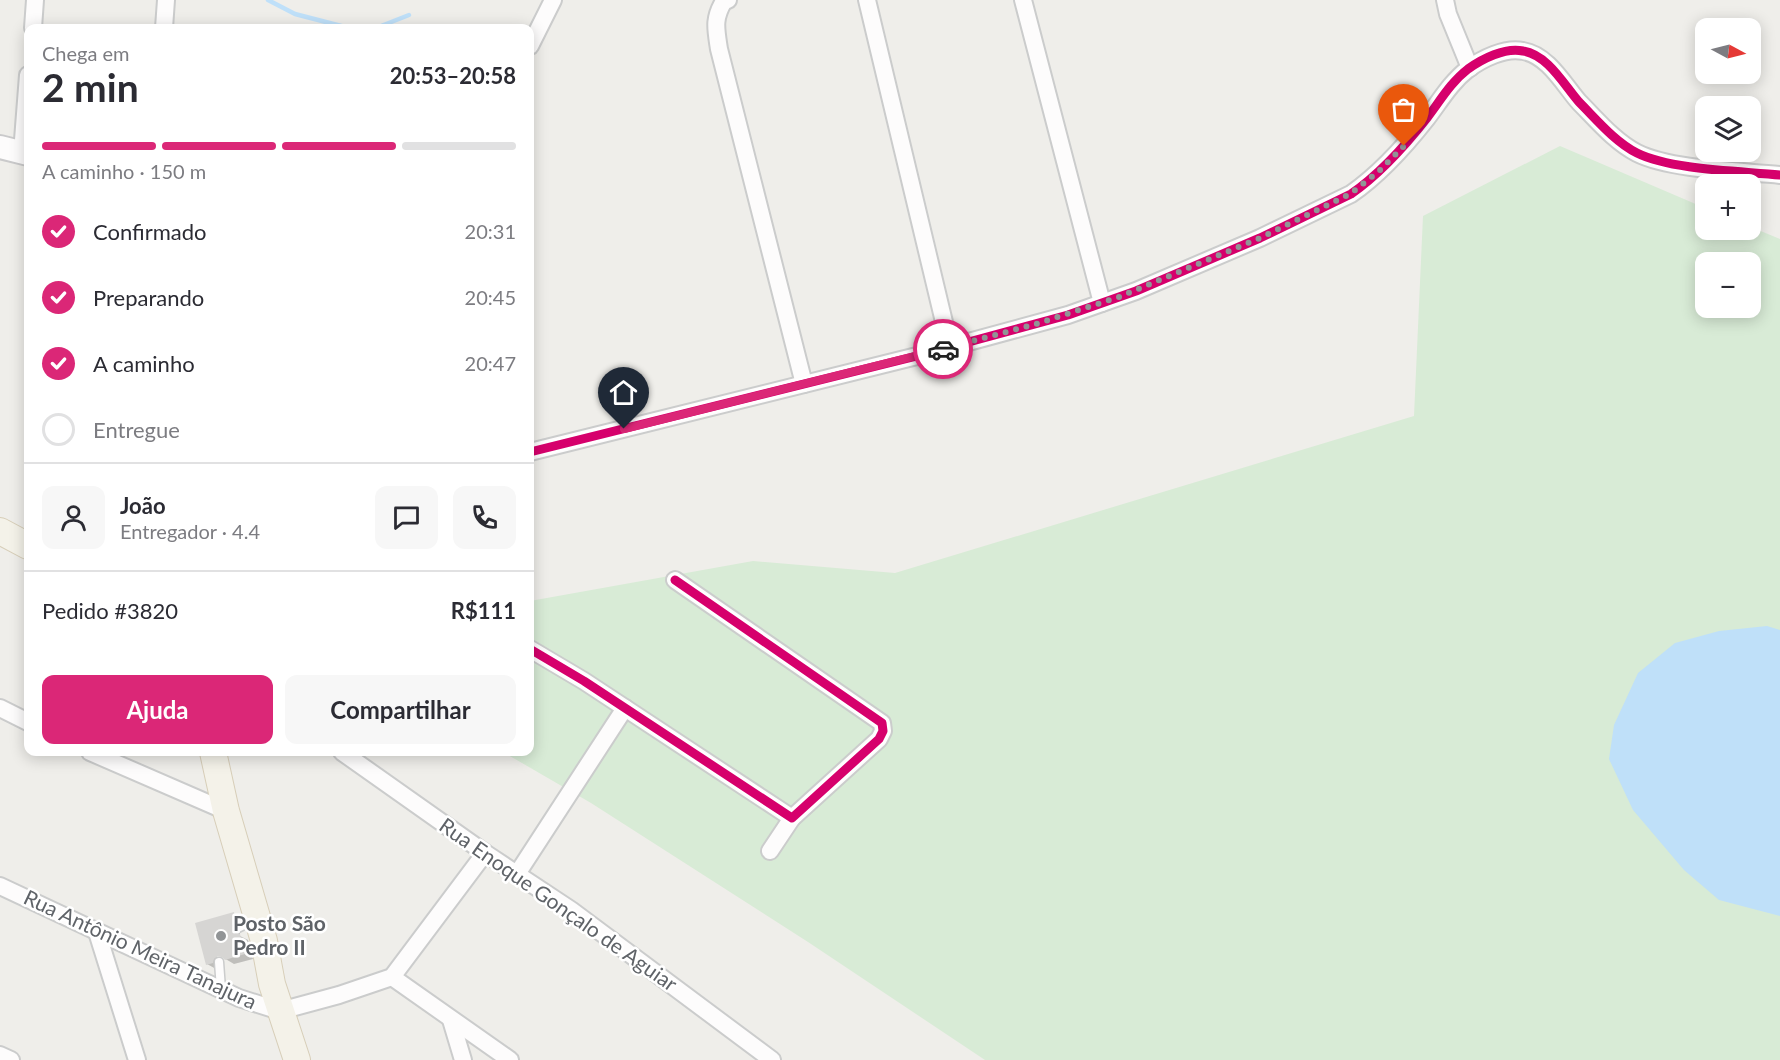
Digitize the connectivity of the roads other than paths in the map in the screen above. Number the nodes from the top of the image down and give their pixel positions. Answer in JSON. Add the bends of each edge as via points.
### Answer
{"nodes":[{"id":1,"x":35,"y":0,"type":"edge"},
{"id":2,"x":165,"y":0,"type":"edge"},
{"id":3,"x":552,"y":0,"type":"edge"},
{"id":4,"x":728,"y":0,"type":"edge"},
{"id":5,"x":867,"y":0,"type":"edge"},
{"id":6,"x":1023,"y":0,"type":"edge"},
{"id":7,"x":1445,"y":0,"type":"edge"},
{"id":8,"x":33,"y":24,"type":"edge"},
{"id":9,"x":164,"y":24,"type":"edge"},
{"id":10,"x":534,"y":38,"type":"edge"},
{"id":11,"x":1470,"y":68,"type":"junction"},
{"id":12,"x":24,"y":103,"type":"edge"},
{"id":13,"x":17,"y":151,"type":"edge"},
{"id":14,"x":1780,"y":175,"type":"edge"},
{"id":15,"x":1102,"y":303,"type":"junction"},
{"id":16,"x":950,"y":347,"type":"junction"},
{"id":17,"x":804,"y":384,"type":"junction"},
{"id":18,"x":534,"y":451,"type":"edge"},
{"id":19,"x":0,"y":531,"type":"edge"},
{"id":20,"x":24,"y":544,"type":"edge"},
{"id":21,"x":675,"y":579,"type":"dead end"},
{"id":22,"x":534,"y":652,"type":"edge"},
{"id":23,"x":0,"y":708,"type":"edge"},
{"id":24,"x":625,"y":708,"type":"junction"},
{"id":25,"x":24,"y":720,"type":"edge"},
{"id":26,"x":99,"y":756,"type":"edge"},
{"id":27,"x":214,"y":756,"type":"edge"},
{"id":28,"x":348,"y":756,"type":"edge"},
{"id":29,"x":226,"y":811,"type":"junction"},
{"id":30,"x":792,"y":818,"type":"junction"},
{"id":31,"x":770,"y":851,"type":"dead end"},
{"id":32,"x":485,"y":853,"type":"junction"},
{"id":33,"x":517,"y":874,"type":"junction"},
{"id":34,"x":0,"y":886,"type":"edge"},
{"id":35,"x":97,"y":932,"type":"junction"},
{"id":36,"x":219,"y":962,"type":"dead end"},
{"id":37,"x":392,"y":977,"type":"junction"},
{"id":38,"x":220,"y":990,"type":"junction"},
{"id":39,"x":280,"y":1011,"type":"junction"},
{"id":40,"x":451,"y":1020,"type":"junction"},
{"id":41,"x":0,"y":1055,"type":"edge"},
{"id":42,"x":11,"y":1060,"type":"edge"},
{"id":43,"x":136,"y":1060,"type":"edge"},
{"id":44,"x":297,"y":1060,"type":"edge"},
{"id":45,"x":463,"y":1060,"type":"edge"},
{"id":46,"x":510,"y":1060,"type":"edge"},
{"id":47,"x":772,"y":1060,"type":"edge"}],
"edges":[{"from":1,"to":8,"type":"street"},
{"from":2,"to":9,"type":"street"},
{"from":3,"to":10,"type":"street"},
{"from":4,"to":17,"type":"street","via":[[717,13],[719,49]]},
{"from":5,"to":16,"type":"street"},
{"from":6,"to":15,"type":"street"},
{"from":7,"to":11,"type":"street"},
{"from":11,"to":14,"type":"street","via":[[1509,50],[1524,51],[1537,56],[1604,126],[1638,153],[1680,165]]},
{"from":11,"to":15,"type":"street","via":[[1393,159],[1364,185],[1334,204],[1260,238]]},
{"from":12,"to":13,"type":"street"},
{"from":15,"to":16,"type":"street"},
{"from":16,"to":17,"type":"street"},
{"from":17,"to":18,"type":"street"},
{"from":19,"to":20,"type":"main road"},
{"from":21,"to":30,"type":"street","via":[[882,723],[879,739]]},
{"from":22,"to":24,"type":"street"},
{"from":23,"to":25,"type":"street"},
{"from":24,"to":30,"type":"street"},
{"from":24,"to":33,"type":"street"},
{"from":26,"to":29,"type":"street"},
{"from":27,"to":29,"type":"main road"},
{"from":28,"to":32,"type":"street","name":"Rua Enoque Gonçalo de Aguiar"},
{"from":29,"to":39,"type":"main road","via":[[248,923]]},
{"from":30,"to":31,"type":"street"},
{"from":32,"to":33,"type":"street","name":"Rua Enoque Gonçalo de Aguiar"},
{"from":32,"to":37,"type":"street"},
{"from":33,"to":47,"type":"street","name":"Rua Enoque Gonçalo de Aguiar"},
{"from":34,"to":35,"type":"street","name":"Rua Antônio Meira Tanajura"},
{"from":35,"to":38,"type":"street","name":"Rua Antônio Meira Tanajura"},
{"from":35,"to":43,"type":"street"},
{"from":36,"to":38,"type":"lane"},
{"from":37,"to":39,"type":"street"},
{"from":37,"to":40,"type":"street"},
{"from":38,"to":39,"type":"street","name":"Rua Antônio Meira Tanajura"},
{"from":39,"to":44,"type":"main road"},
{"from":40,"to":45,"type":"street"},
{"from":40,"to":46,"type":"street"},
{"from":41,"to":42,"type":"street"}]}
